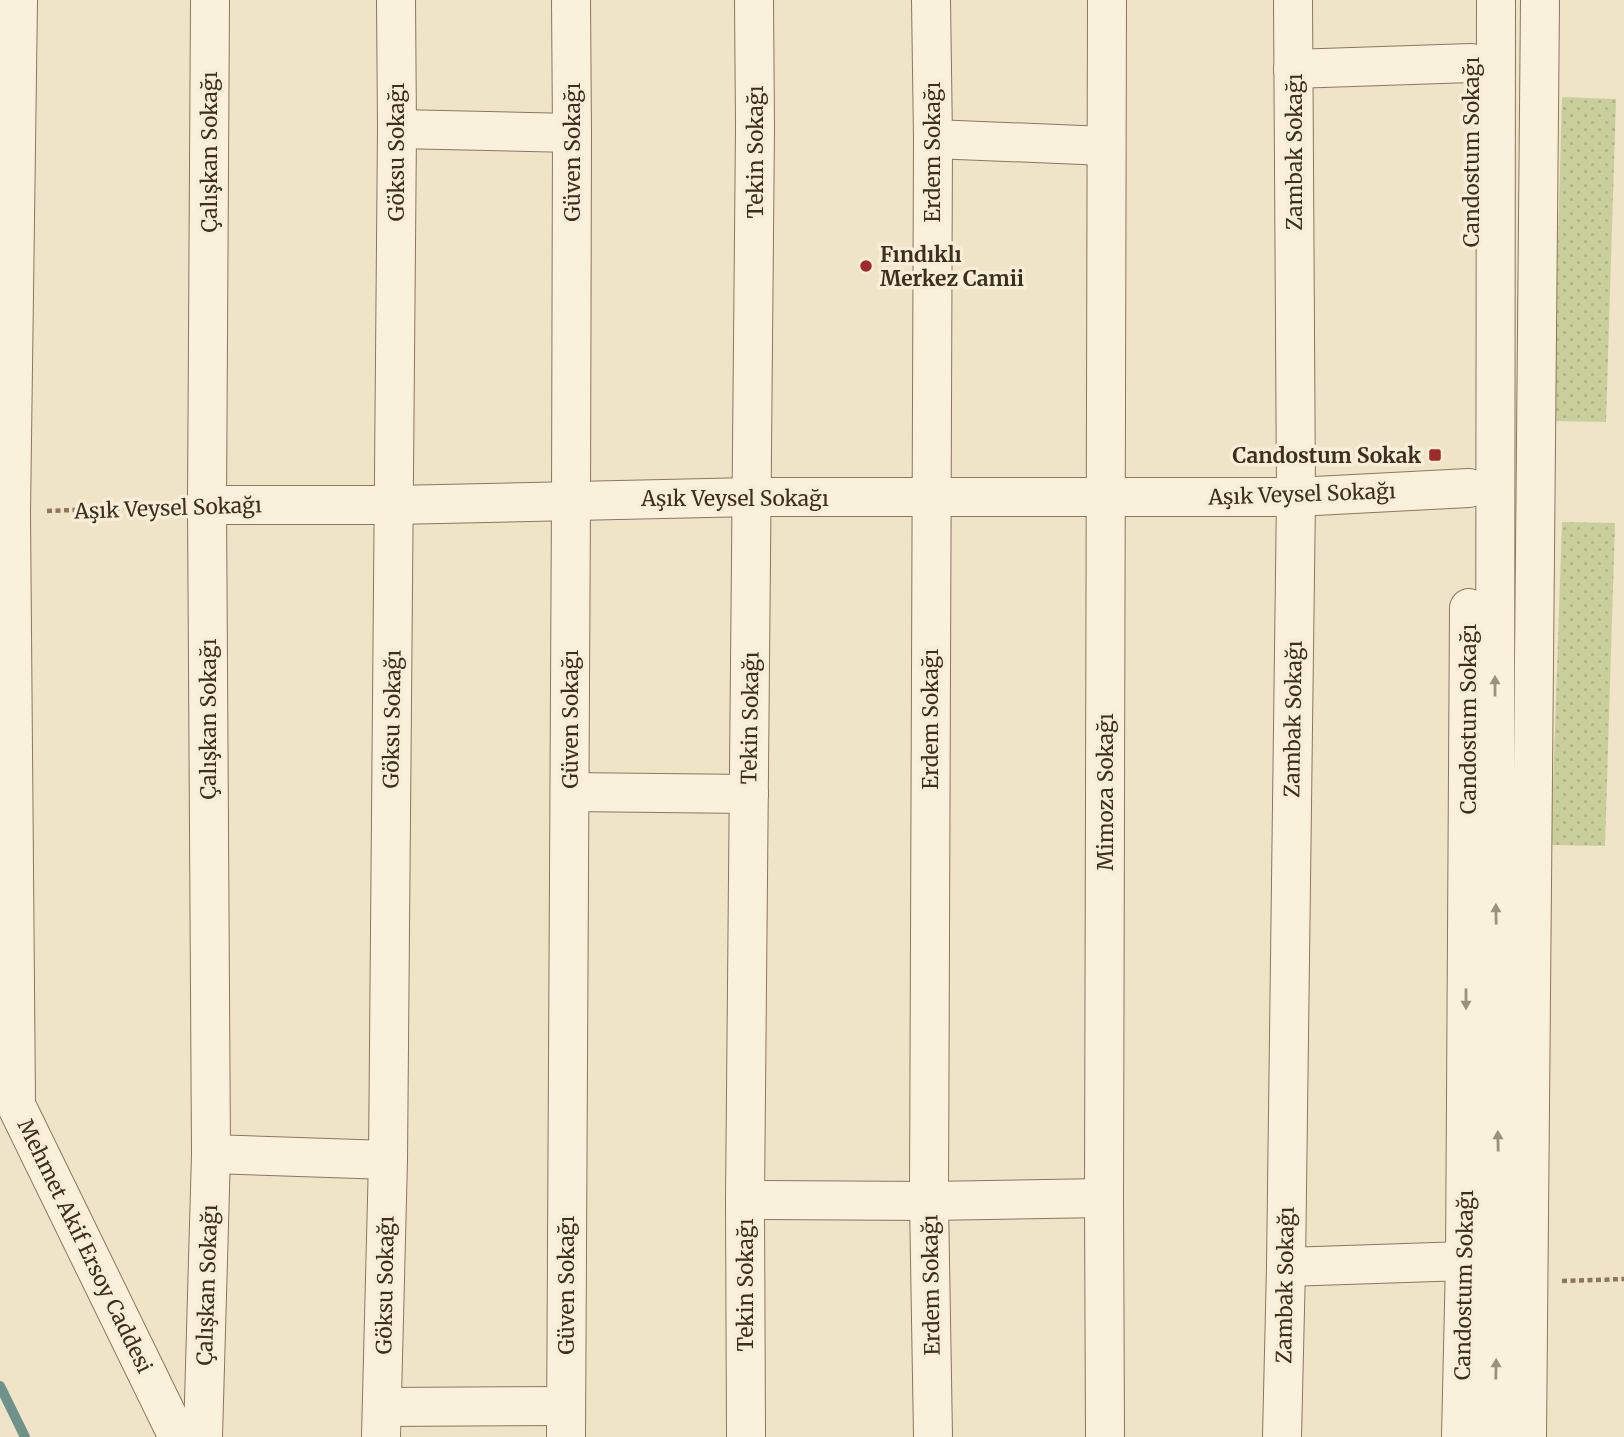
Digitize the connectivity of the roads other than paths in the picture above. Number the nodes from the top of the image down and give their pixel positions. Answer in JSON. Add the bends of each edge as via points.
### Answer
{"nodes":[{"id":1,"x":18,"y":0,"type":"edge"},
{"id":2,"x":210,"y":0,"type":"edge"},
{"id":3,"x":396,"y":0,"type":"edge"},
{"id":4,"x":571,"y":0,"type":"edge"},
{"id":5,"x":754,"y":0,"type":"edge"},
{"id":6,"x":931,"y":0,"type":"edge"},
{"id":7,"x":1107,"y":0,"type":"edge"},
{"id":8,"x":1293,"y":0,"type":"edge"},
{"id":9,"x":1471,"y":0,"type":"edge"},
{"id":10,"x":1496,"y":0,"type":"edge"},
{"id":11,"x":1540,"y":0,"type":"edge"},
{"id":12,"x":1471,"y":63,"type":"junction"},
{"id":13,"x":1293,"y":69,"type":"junction"},
{"id":14,"x":397,"y":129,"type":"junction"},
{"id":15,"x":572,"y":133,"type":"junction"},
{"id":16,"x":933,"y":139,"type":"junction"},
{"id":17,"x":1105,"y":146,"type":"junction"},
{"id":18,"x":8,"y":148,"type":"edge"},
{"id":19,"x":7,"y":319,"type":"edge"},
{"id":20,"x":1469,"y":488,"type":"junction"},
{"id":21,"x":752,"y":497,"type":"junction"},
{"id":22,"x":1296,"y":497,"type":"junction"},
{"id":23,"x":931,"y":498,"type":"junction"},
{"id":24,"x":1106,"y":498,"type":"junction"},
{"id":25,"x":571,"y":500,"type":"junction"},
{"id":26,"x":207,"y":505,"type":"junction"},
{"id":27,"x":394,"y":505,"type":"junction"},
{"id":28,"x":6,"y":513,"type":"edge"},
{"id":29,"x":570,"y":792,"type":"junction"},
{"id":30,"x":749,"y":794,"type":"junction"},
{"id":31,"x":211,"y":1154,"type":"junction"},
{"id":32,"x":388,"y":1160,"type":"junction"},
{"id":33,"x":1104,"y":1198,"type":"junction"},
{"id":34,"x":745,"y":1200,"type":"junction"},
{"id":35,"x":929,"y":1201,"type":"junction"},
{"id":36,"x":1465,"y":1261,"type":"junction"},
{"id":37,"x":1286,"y":1268,"type":"junction"},
{"id":38,"x":382,"y":1422,"type":"edge"},
{"id":39,"x":566,"y":1422,"type":"edge"},
{"id":40,"x":178,"y":1437,"type":"edge"},
{"id":41,"x":203,"y":1437,"type":"edge"},
{"id":42,"x":746,"y":1437,"type":"edge"},
{"id":43,"x":933,"y":1437,"type":"edge"},
{"id":44,"x":1105,"y":1437,"type":"edge"},
{"id":45,"x":1282,"y":1437,"type":"edge"},
{"id":46,"x":1461,"y":1437,"type":"edge"},
{"id":47,"x":1494,"y":1437,"type":"edge"},
{"id":48,"x":1527,"y":1437,"type":"edge"}],
"edges":[{"from":1,"to":18,"type":"street","name":"Mehmet Akif Ersoy Caddesi"},
{"from":2,"to":26,"type":"street","name":"Çalışkan Sokağı"},
{"from":3,"to":14,"type":"street","name":"Göksu Sokağı"},
{"from":4,"to":15,"type":"street","name":"Güven Sokağı"},
{"from":5,"to":21,"type":"street","name":"Tekin Sokağı"},
{"from":6,"to":16,"type":"street","name":"Erdem Sokağı"},
{"from":7,"to":17,"type":"street","name":"Mimoza Sokağı"},
{"from":8,"to":13,"type":"street","name":"Zambak Sokağı"},
{"from":9,"to":12,"type":"street","name":"Candostum Sokağı"},
{"from":47,"to":10,"type":"street","one_way":true,"via":[[1499,1235]]},
{"from":11,"to":48,"type":"street"},
{"from":12,"to":13,"type":"street"},
{"from":12,"to":20,"type":"street","name":"Candostum Sokağı"},
{"from":13,"to":22,"type":"street","name":"Zambak Sokağı"},
{"from":14,"to":15,"type":"street"},
{"from":14,"to":27,"type":"street","name":"Göksu Sokağı"},
{"from":15,"to":25,"type":"street","name":"Güven Sokağı"},
{"from":16,"to":17,"type":"street"},
{"from":16,"to":23,"type":"street","name":"Erdem Sokağı"},
{"from":17,"to":24,"type":"street","name":"Mimoza Sokağı"},
{"from":18,"to":19,"type":"street","name":"Mehmet Akif Ersoy Caddesi"},
{"from":19,"to":28,"type":"street","name":"Mehmet Akif Ersoy Caddesi"},
{"from":20,"to":22,"type":"street","name":"Aşık Veysel Sokağı"},
{"from":20,"to":36,"type":"street","name":"Candostum Sokağı","one_way":true},
{"from":21,"to":23,"type":"street","name":"Aşık Veysel Sokağı"},
{"from":21,"to":25,"type":"street","name":"Aşık Veysel Sokağı"},
{"from":21,"to":30,"type":"street","name":"Tekin Sokağı"},
{"from":22,"to":24,"type":"street","name":"Aşık Veysel Sokağı"},
{"from":22,"to":37,"type":"street","name":"Zambak Sokağı"},
{"from":23,"to":24,"type":"street","name":"Aşık Veysel Sokağı"},
{"from":23,"to":35,"type":"street","name":"Erdem Sokağı"},
{"from":24,"to":33,"type":"street","name":"Mimoza Sokağı"},
{"from":25,"to":27,"type":"street","name":"Aşık Veysel Sokağı"},
{"from":25,"to":29,"type":"street","name":"Güven Sokağı"},
{"from":26,"to":27,"type":"street","name":"Aşık Veysel Sokağı"},
{"from":26,"to":31,"type":"street","name":"Çalışkan Sokağı"},
{"from":27,"to":32,"type":"street","name":"Göksu Sokağı"},
{"from":28,"to":40,"type":"street","name":"Mehmet Akif Ersoy Caddesi","via":[[16,1105]]},
{"from":29,"to":30,"type":"street"},
{"from":29,"to":39,"type":"street","name":"Güven Sokağı"},
{"from":30,"to":34,"type":"street","name":"Tekin Sokağı"},
{"from":31,"to":32,"type":"street"},
{"from":31,"to":41,"type":"street","name":"Çalışkan Sokağı"},
{"from":32,"to":38,"type":"street","name":"Göksu Sokağı"},
{"from":33,"to":35,"type":"street"},
{"from":33,"to":44,"type":"street","name":"Mimoza Sokağı"},
{"from":34,"to":35,"type":"street"},
{"from":34,"to":42,"type":"street","name":"Tekin Sokağı"},
{"from":35,"to":43,"type":"street","name":"Erdem Sokağı"},
{"from":36,"to":37,"type":"street"},
{"from":36,"to":46,"type":"street","name":"Candostum Sokağı"},
{"from":37,"to":45,"type":"street","name":"Zambak Sokağı"},
{"from":38,"to":39,"type":"street"}]}
